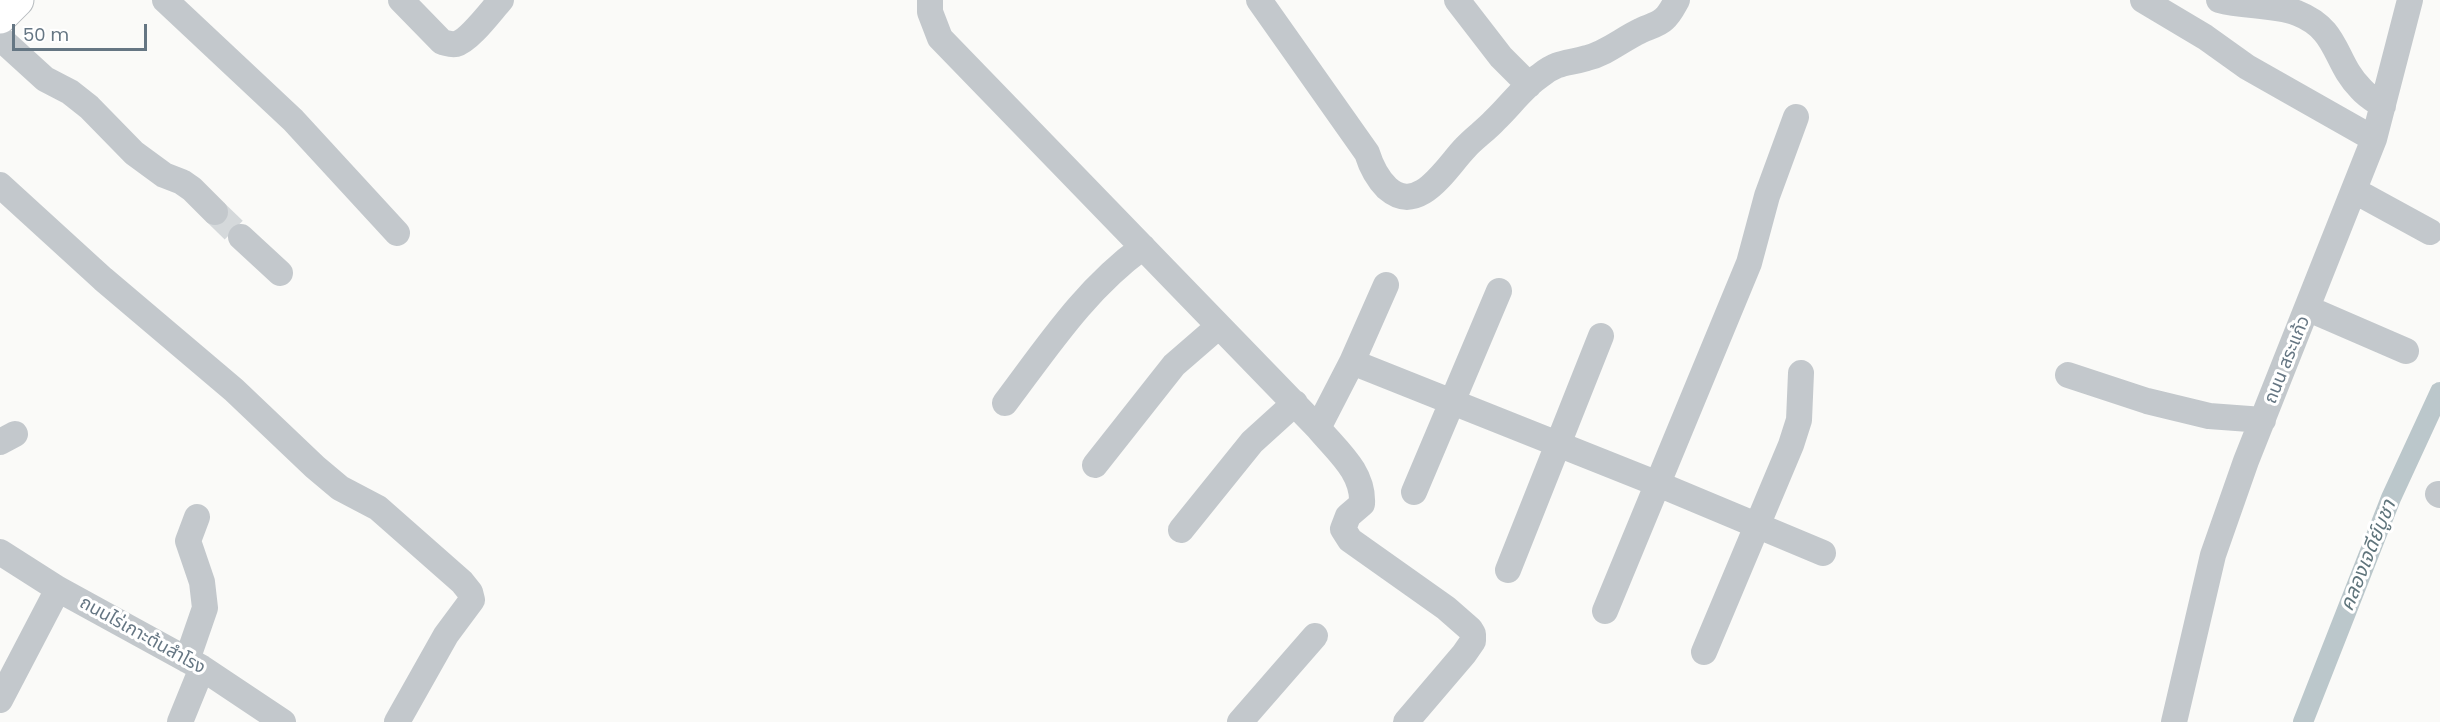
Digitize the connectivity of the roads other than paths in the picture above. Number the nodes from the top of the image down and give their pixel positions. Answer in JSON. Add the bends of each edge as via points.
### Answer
{"nodes":[{"id":1,"x":17,"y":0,"type":"edge"},
{"id":2,"x":165,"y":0,"type":"edge"},
{"id":3,"x":401,"y":0,"type":"edge"},
{"id":4,"x":501,"y":0,"type":"edge"},
{"id":5,"x":930,"y":0,"type":"edge"},
{"id":6,"x":1258,"y":0,"type":"edge"},
{"id":7,"x":1457,"y":0,"type":"edge"},
{"id":8,"x":1677,"y":0,"type":"edge"},
{"id":9,"x":2143,"y":0,"type":"edge"},
{"id":10,"x":2219,"y":0,"type":"edge"},
{"id":11,"x":2410,"y":0,"type":"edge"},
{"id":12,"x":0,"y":17,"type":"edge"},
{"id":13,"x":0,"y":38,"type":"edge"},
{"id":14,"x":1529,"y":85,"type":"junction"},
{"id":15,"x":2383,"y":106,"type":"junction"},
{"id":16,"x":1796,"y":117,"type":"dead end"},
{"id":17,"x":2374,"y":139,"type":"junction"},
{"id":18,"x":0,"y":185,"type":"edge"},
{"id":19,"x":2355,"y":191,"type":"junction"},
{"id":20,"x":215,"y":212,"type":"tunnel mouth"},
{"id":21,"x":2430,"y":232,"type":"dead end"},
{"id":22,"x":396,"y":233,"type":"dead end"},
{"id":23,"x":241,"y":237,"type":"tunnel mouth"},
{"id":24,"x":1143,"y":247,"type":"junction"},
{"id":25,"x":280,"y":273,"type":"dead end"},
{"id":26,"x":1386,"y":285,"type":"dead end"},
{"id":27,"x":1500,"y":291,"type":"dead end"},
{"id":28,"x":2309,"y":309,"type":"junction"},
{"id":29,"x":1219,"y":326,"type":"junction"},
{"id":30,"x":1601,"y":336,"type":"dead end"},
{"id":31,"x":2406,"y":351,"type":"dead end"},
{"id":32,"x":1352,"y":363,"type":"junction"},
{"id":33,"x":1801,"y":373,"type":"dead end"},
{"id":34,"x":2068,"y":375,"type":"dead end"},
{"id":35,"x":1451,"y":402,"type":"junction"},
{"id":36,"x":1005,"y":403,"type":"dead end"},
{"id":37,"x":1295,"y":404,"type":"junction"},
{"id":38,"x":2263,"y":420,"type":"junction"},
{"id":39,"x":1318,"y":428,"type":"junction"},
{"id":40,"x":1557,"y":444,"type":"junction"},
{"id":41,"x":1095,"y":465,"type":"dead end"},
{"id":42,"x":1658,"y":484,"type":"junction"},
{"id":43,"x":1414,"y":492,"type":"dead end"},
{"id":44,"x":197,"y":517,"type":"dead end"},
{"id":45,"x":1757,"y":525,"type":"junction"},
{"id":46,"x":1180,"y":530,"type":"dead end"},
{"id":47,"x":0,"y":552,"type":"edge"},
{"id":48,"x":1822,"y":553,"type":"dead end"},
{"id":49,"x":1508,"y":570,"type":"dead end"},
{"id":50,"x":58,"y":589,"type":"junction"},
{"id":51,"x":1605,"y":611,"type":"dead end"},
{"id":52,"x":1315,"y":636,"type":"dead end"},
{"id":53,"x":1704,"y":652,"type":"dead end"},
{"id":54,"x":194,"y":664,"type":"junction"},
{"id":55,"x":0,"y":699,"type":"edge"},
{"id":56,"x":180,"y":722,"type":"edge"},
{"id":57,"x":283,"y":722,"type":"edge"},
{"id":58,"x":397,"y":722,"type":"edge"},
{"id":59,"x":1240,"y":722,"type":"edge"},
{"id":60,"x":1406,"y":722,"type":"edge"},
{"id":61,"x":2174,"y":722,"type":"edge"}],
"edges":[{"from":1,"to":12,"type":"main road"},
{"from":2,"to":22,"type":"street","via":[[293,120]]},
{"from":3,"to":4,"type":"street","via":[[442,42],[451,44],[468,36]]},
{"from":5,"to":24,"type":"street","via":[[930,12],[940,38]]},
{"from":6,"to":14,"type":"street","via":[[1362,145],[1381,182],[1405,198],[1421,192],[1444,174],[1465,147]]},
{"from":7,"to":14,"type":"street","via":[[1501,57]]},
{"from":8,"to":14,"type":"street","via":[[1662,21],[1608,51],[1558,64]]},
{"from":9,"to":17,"type":"street","via":[[2247,67]]},
{"from":10,"to":15,"type":"street","via":[[2296,13],[2316,23],[2332,39],[2344,66],[2361,89]]},
{"from":11,"to":15,"type":"street","name":"ถนน สระแก้ว"},
{"from":13,"to":20,"type":"street","via":[[45,79],[89,107],[134,153],[192,189]]},
{"from":15,"to":17,"type":"street","name":"ถนน สระแก้ว"},
{"from":16,"to":42,"type":"street","via":[[1767,196],[1749,263]]},
{"from":17,"to":19,"type":"street","name":"ถนน สระแก้ว"},
{"from":18,"to":58,"type":"street","via":[[234,390],[315,467],[340,488],[378,508],[470,592],[472,600],[446,635]]},
{"from":19,"to":21,"type":"street"},
{"from":19,"to":28,"type":"street","name":"ถนน สระแก้ว"},
{"from":23,"to":25,"type":"street"},
{"from":24,"to":29,"type":"street"},
{"from":24,"to":36,"type":"street","via":[[1118,265],[1083,300]]},
{"from":26,"to":32,"type":"street"},
{"from":27,"to":35,"type":"street"},
{"from":28,"to":31,"type":"street"},
{"from":28,"to":38,"type":"street","name":"ถนน สระแก้ว"},
{"from":29,"to":37,"type":"street"},
{"from":29,"to":41,"type":"street","via":[[1174,365]]},
{"from":30,"to":40,"type":"street"},
{"from":32,"to":35,"type":"street"},
{"from":32,"to":39,"type":"street"},
{"from":33,"to":45,"type":"street","via":[[1799,420]]},
{"from":34,"to":38,"type":"street","via":[[2209,416]]},
{"from":35,"to":40,"type":"street"},
{"from":35,"to":43,"type":"street"},
{"from":37,"to":39,"type":"street"},
{"from":37,"to":46,"type":"street","via":[[1252,442]]},
{"from":38,"to":61,"type":"street","name":"ถนน สระแก้ว","via":[[2212,555]]},
{"from":39,"to":60,"type":"street","via":[[1353,470],[1363,490],[1362,504],[1348,516],[1343,529],[1350,540],[1446,608],[1473,634],[1464,654]]},
{"from":40,"to":42,"type":"street"},
{"from":40,"to":49,"type":"street"},
{"from":42,"to":45,"type":"street"},
{"from":42,"to":51,"type":"street"},
{"from":44,"to":54,"type":"street","via":[[188,541],[205,608]]},
{"from":45,"to":48,"type":"street"},
{"from":45,"to":53,"type":"street"},
{"from":47,"to":50,"type":"street","name":"ถนนไร่เกาะต้นสำโรง"},
{"from":50,"to":54,"type":"street","name":"ถนนไร่เกาะต้นสำโรง"},
{"from":50,"to":55,"type":"street"},
{"from":52,"to":59,"type":"street"},
{"from":54,"to":56,"type":"street"},
{"from":54,"to":57,"type":"street","name":"ถนนไร่เกาะต้นสำโรง"}]}
